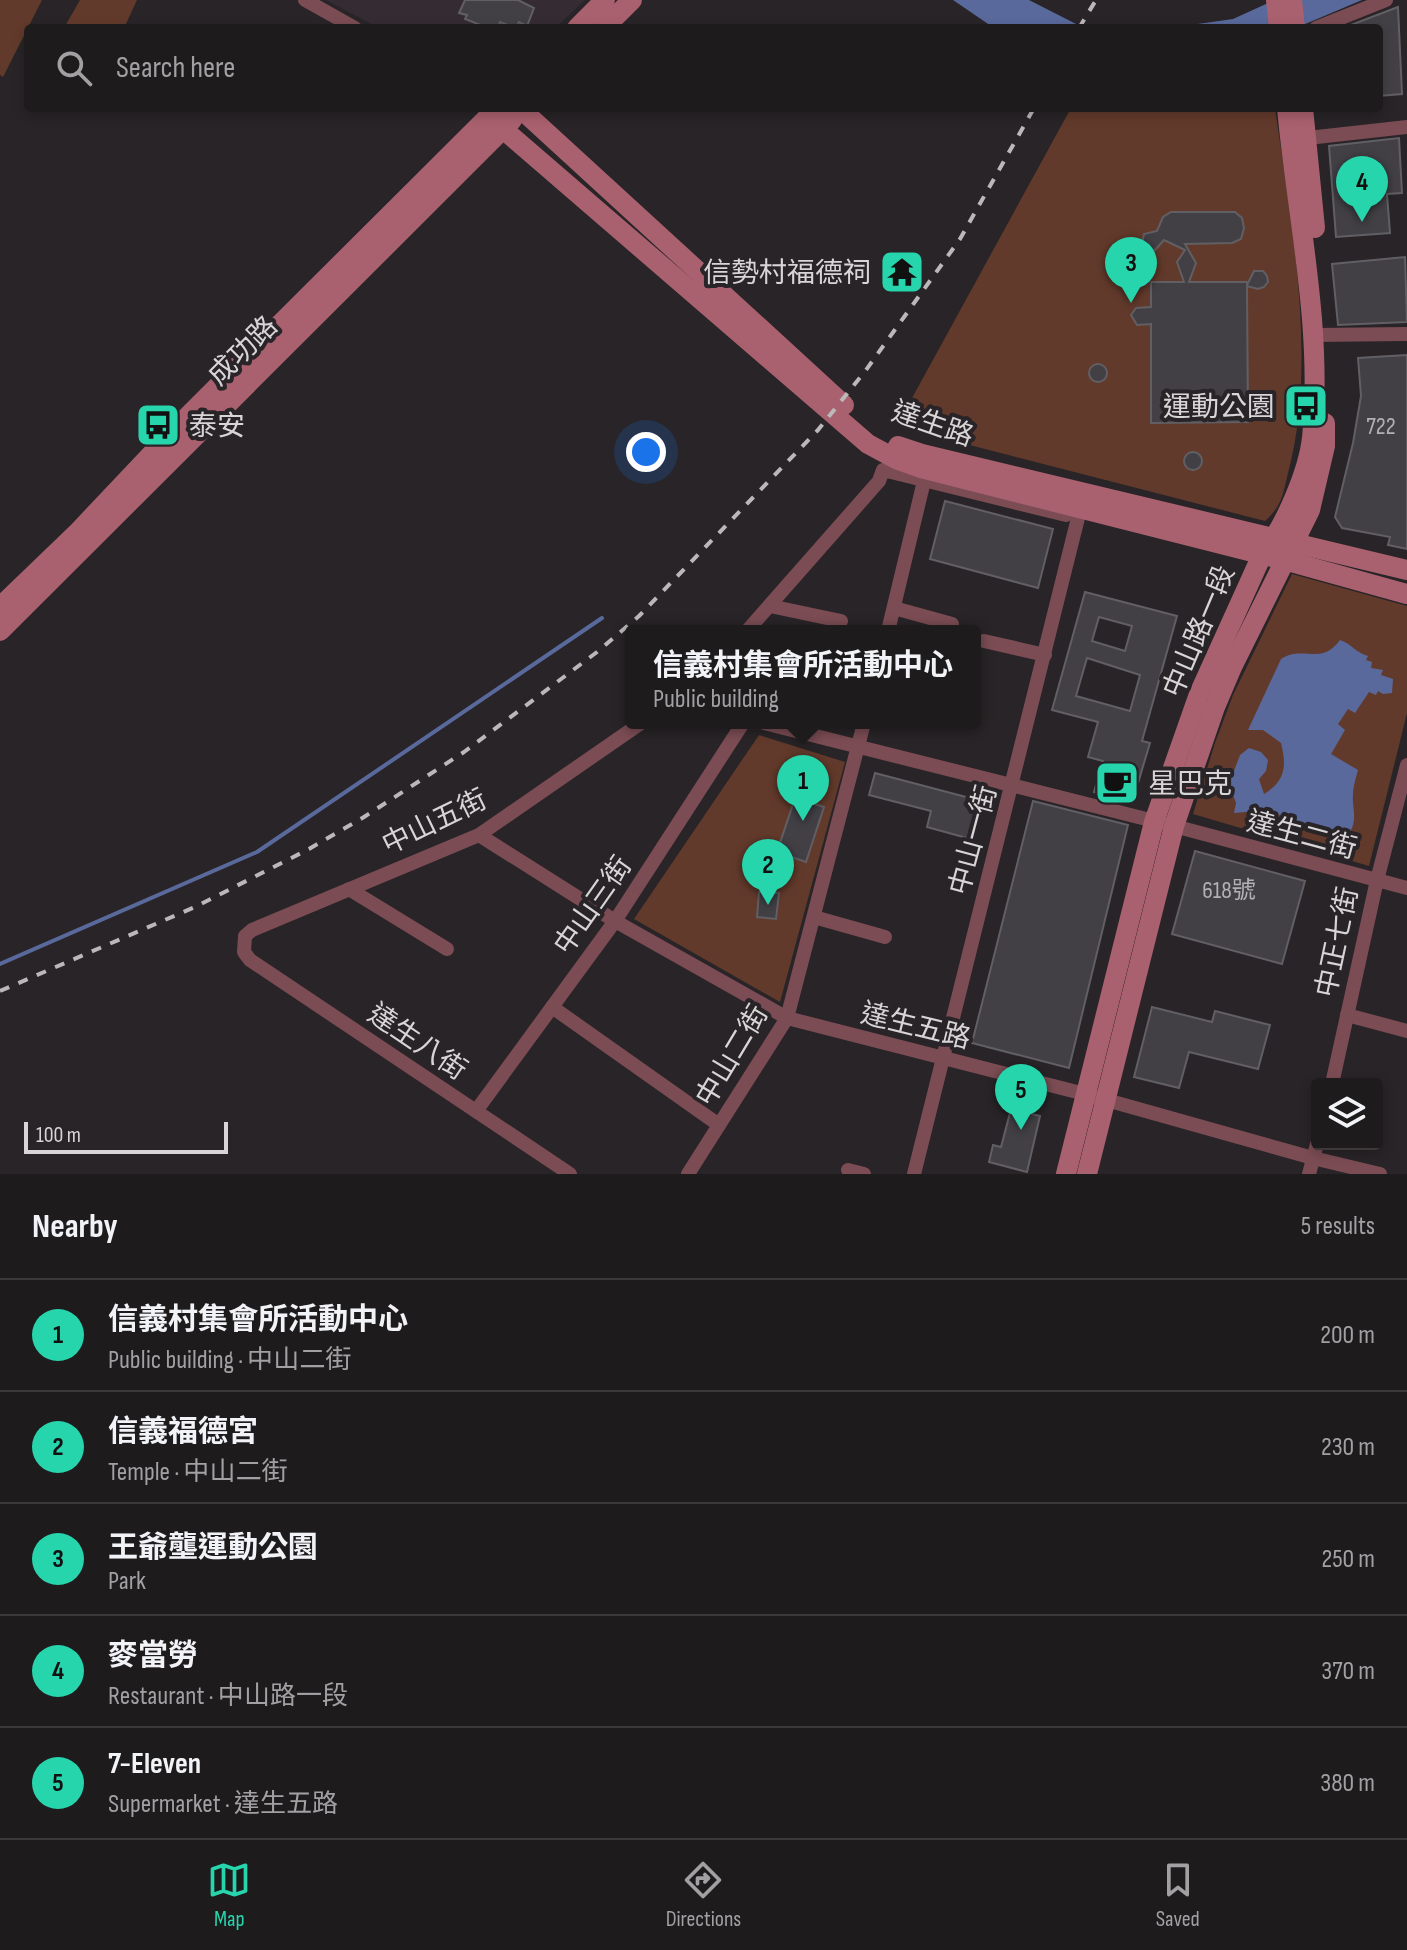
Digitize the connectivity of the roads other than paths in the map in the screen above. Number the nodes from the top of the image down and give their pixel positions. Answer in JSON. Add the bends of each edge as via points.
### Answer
{"nodes":[{"id":1,"x":305,"y":0,"type":"edge"},
{"id":2,"x":605,"y":0,"type":"edge"},
{"id":3,"x":632,"y":0,"type":"edge"},
{"id":4,"x":1276,"y":0,"type":"edge"},
{"id":5,"x":1292,"y":0,"type":"edge"},
{"id":6,"x":1386,"y":0,"type":"edge"},
{"id":7,"x":348,"y":24,"type":"edge"},
{"id":8,"x":581,"y":24,"type":"edge"},
{"id":9,"x":608,"y":24,"type":"edge"},
{"id":10,"x":1279,"y":24,"type":"edge"},
{"id":11,"x":1295,"y":24,"type":"edge"},
{"id":12,"x":1326,"y":24,"type":"edge"},
{"id":13,"x":493,"y":112,"type":"edge"},
{"id":14,"x":1288,"y":112,"type":"edge"},
{"id":15,"x":1302,"y":112,"type":"edge"},
{"id":16,"x":514,"y":114,"type":"edge"},
{"id":17,"x":1407,"y":127,"type":"edge"},
{"id":18,"x":1298,"y":139,"type":"junction"},
{"id":19,"x":330,"y":288,"type":"junction"},
{"id":20,"x":1407,"y":334,"type":"edge"},
{"id":21,"x":1319,"y":335,"type":"junction"},
{"id":22,"x":924,"y":481,"type":"junction"},
{"id":23,"x":1078,"y":518,"type":"junction"},
{"id":24,"x":1165,"y":529,"type":"junction"},
{"id":25,"x":1284,"y":547,"type":"junction"},
{"id":26,"x":1262,"y":555,"type":"junction"},
{"id":27,"x":1407,"y":570,"type":"edge"},
{"id":28,"x":1407,"y":594,"type":"edge"},
{"id":29,"x":770,"y":606,"type":"junction"},
{"id":30,"x":0,"y":607,"type":"edge"},
{"id":31,"x":894,"y":608,"type":"junction"},
{"id":32,"x":841,"y":621,"type":"dead end"},
{"id":33,"x":952,"y":624,"type":"dead end"},
{"id":34,"x":753,"y":625,"type":"edge"},
{"id":35,"x":890,"y":625,"type":"edge"},
{"id":36,"x":0,"y":631,"type":"edge"},
{"id":37,"x":984,"y":641,"type":"dead end"},
{"id":38,"x":1045,"y":655,"type":"junction"},
{"id":39,"x":632,"y":729,"type":"edge"},
{"id":40,"x":739,"y":729,"type":"edge"},
{"id":41,"x":790,"y":729,"type":"edge"},
{"id":42,"x":862,"y":729,"type":"edge"},
{"id":43,"x":858,"y":745,"type":"junction"},
{"id":44,"x":1407,"y":765,"type":"edge"},
{"id":45,"x":1013,"y":786,"type":"junction"},
{"id":46,"x":1164,"y":824,"type":"junction"},
{"id":47,"x":479,"y":835,"type":"junction"},
{"id":48,"x":1377,"y":880,"type":"junction"},
{"id":49,"x":1407,"y":888,"type":"edge"},
{"id":50,"x":349,"y":889,"type":"junction"},
{"id":51,"x":814,"y":917,"type":"junction"},
{"id":52,"x":615,"y":921,"type":"junction"},
{"id":53,"x":885,"y":937,"type":"dead end"},
{"id":54,"x":243,"y":946,"type":"joint"},
{"id":55,"x":447,"y":949,"type":"dead end"},
{"id":56,"x":552,"y":1007,"type":"junction"},
{"id":57,"x":1347,"y":1015,"type":"junction"},
{"id":58,"x":787,"y":1018,"type":"junction"},
{"id":59,"x":1407,"y":1031,"type":"edge"},
{"id":60,"x":941,"y":1058,"type":"junction"},
{"id":61,"x":1333,"y":1078,"type":"edge"},
{"id":62,"x":1085,"y":1094,"type":"junction"},
{"id":63,"x":1107,"y":1101,"type":"junction"},
{"id":64,"x":476,"y":1111,"type":"junction"},
{"id":65,"x":719,"y":1125,"type":"junction"},
{"id":66,"x":1315,"y":1151,"type":"edge"},
{"id":67,"x":848,"y":1170,"type":"dead end"},
{"id":68,"x":570,"y":1174,"type":"edge"},
{"id":69,"x":688,"y":1174,"type":"edge"},
{"id":70,"x":864,"y":1174,"type":"edge"},
{"id":71,"x":914,"y":1174,"type":"edge"},
{"id":72,"x":1066,"y":1174,"type":"edge"},
{"id":73,"x":1087,"y":1174,"type":"edge"},
{"id":74,"x":1309,"y":1174,"type":"edge"},
{"id":75,"x":1380,"y":1174,"type":"edge"}],
"edges":[{"from":1,"to":7,"type":"street"},
{"from":2,"to":8,"type":"street"},
{"from":3,"to":9,"type":"street"},
{"from":4,"to":10,"type":"street"},
{"from":5,"to":11,"type":"street"},
{"from":6,"to":12,"type":"street"},
{"from":13,"to":19,"type":"street","name":"成功路"},
{"from":14,"to":18,"type":"street","name":"中山路一段"},
{"from":15,"to":18,"type":"street","name":"中山路一段"},
{"from":16,"to":19,"type":"street","name":"成功路"},
{"from":16,"to":24,"type":"street","name":"達生路","via":[[693,290],[868,444],[921,468]]},
{"from":16,"to":25,"type":"street","name":"達生路","via":[[873,432],[922,454]]},
{"from":17,"to":18,"type":"street"},
{"from":18,"to":21,"type":"street","name":"中山路一段"},
{"from":19,"to":30,"type":"street","name":"成功路","via":[[181,423]]},
{"from":19,"to":36,"type":"street","name":"成功路"},
{"from":20,"to":21,"type":"street"},
{"from":21,"to":25,"type":"street","name":"中山路一段","via":[[1327,357],[1325,446],[1310,510]]},
{"from":22,"to":23,"type":"street","name":"達生路"},
{"from":22,"to":29,"type":"street","name":"達生路","via":[[883,470]]},
{"from":22,"to":31,"type":"street"},
{"from":23,"to":24,"type":"street","name":"達生路","via":[[1150,534]]},
{"from":23,"to":38,"type":"street","name":"中山一街"},
{"from":24,"to":26,"type":"street","name":"達生路"},
{"from":25,"to":26,"type":"street","name":"達生路"},
{"from":25,"to":27,"type":"street","name":"達生路"},
{"from":25,"to":28,"type":"street","name":"達生路"},
{"from":25,"to":46,"type":"street","name":"中山路一段"},
{"from":26,"to":46,"type":"street","name":"中山路一段","via":[[1199,694]]},
{"from":29,"to":32,"type":"street"},
{"from":29,"to":34,"type":"street"},
{"from":31,"to":33,"type":"street"},
{"from":31,"to":35,"type":"street"},
{"from":37,"to":38,"type":"street"},
{"from":38,"to":45,"type":"street","name":"中山一街"},
{"from":39,"to":47,"type":"street","name":"中山五街"},
{"from":40,"to":52,"type":"street","name":"中山三街"},
{"from":41,"to":43,"type":"street","name":"達生二街"},
{"from":42,"to":43,"type":"street","name":"中山二街"},
{"from":43,"to":45,"type":"street","name":"達生二街"},
{"from":43,"to":51,"type":"street","name":"中山二街"},
{"from":44,"to":48,"type":"street","name":"中正七街"},
{"from":45,"to":46,"type":"street","name":"達生二街"},
{"from":45,"to":60,"type":"street","name":"中山一街"},
{"from":46,"to":48,"type":"street","name":"達生二街"},
{"from":46,"to":62,"type":"street","name":"中山路一段"},
{"from":46,"to":63,"type":"street","name":"中山路一段"},
{"from":47,"to":50,"type":"street","name":"中山五街"},
{"from":47,"to":52,"type":"street","name":"達生五路"},
{"from":48,"to":49,"type":"street","name":"達生二街"},
{"from":48,"to":57,"type":"street","name":"中正七街"},
{"from":50,"to":54,"type":"street","name":"中山五街","via":[[252,930]]},
{"from":50,"to":55,"type":"street"},
{"from":51,"to":53,"type":"street"},
{"from":51,"to":58,"type":"street","name":"中山二街"},
{"from":52,"to":56,"type":"street","name":"中山三街"},
{"from":52,"to":58,"type":"street","name":"達生五路"},
{"from":54,"to":64,"type":"street","name":"達生八街","via":[[250,960]]},
{"from":56,"to":64,"type":"street","name":"中山三街"},
{"from":56,"to":65,"type":"street"},
{"from":57,"to":59,"type":"street"},
{"from":57,"to":61,"type":"street","name":"中正七街"},
{"from":58,"to":60,"type":"street","name":"達生五路"},
{"from":58,"to":65,"type":"street","name":"中山二街"},
{"from":60,"to":62,"type":"street","name":"達生五路"},
{"from":60,"to":71,"type":"street","name":"中山一街"},
{"from":62,"to":63,"type":"street","name":"達生五路"},
{"from":62,"to":72,"type":"street","name":"中山路一段"},
{"from":63,"to":66,"type":"street","name":"達生五路"},
{"from":63,"to":73,"type":"street","name":"中山路一段"},
{"from":64,"to":68,"type":"street","name":"達生八街"},
{"from":65,"to":69,"type":"street","name":"中山二街"},
{"from":66,"to":74,"type":"street"},
{"from":66,"to":75,"type":"street","name":"達生五路"},
{"from":67,"to":70,"type":"street"}]}
